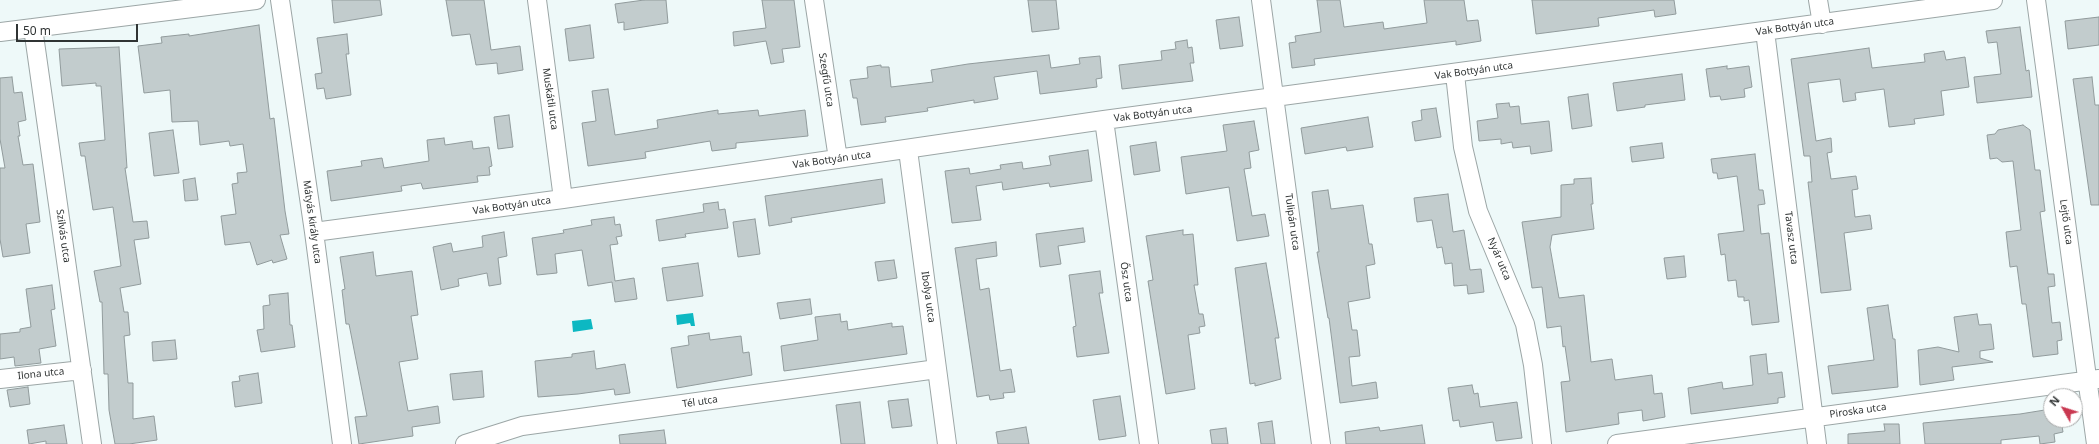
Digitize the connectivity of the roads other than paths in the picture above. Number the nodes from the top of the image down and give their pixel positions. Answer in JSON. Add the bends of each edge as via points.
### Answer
{"nodes":[{"id":1,"x":256,"y":0,"type":"edge"},
{"id":2,"x":280,"y":0,"type":"edge"},
{"id":3,"x":537,"y":0,"type":"edge"},
{"id":4,"x":814,"y":0,"type":"edge"},
{"id":5,"x":1261,"y":0,"type":"edge"},
{"id":6,"x":1818,"y":0,"type":"edge"},
{"id":7,"x":1993,"y":0,"type":"edge"},
{"id":8,"x":2036,"y":0,"type":"edge"},
{"id":9,"x":1822,"y":24,"type":"junction"},
{"id":10,"x":33,"y":28,"type":"junction"},
{"id":11,"x":1765,"y":31,"type":"junction"},
{"id":12,"x":0,"y":32,"type":"edge"},
{"id":13,"x":1455,"y":74,"type":"junction"},
{"id":14,"x":1275,"y":98,"type":"junction"},
{"id":15,"x":1104,"y":120,"type":"junction"},
{"id":16,"x":908,"y":150,"type":"junction"},
{"id":17,"x":838,"y":159,"type":"junction"},
{"id":18,"x":563,"y":199,"type":"junction"},
{"id":19,"x":314,"y":232,"type":"junction"},
{"id":20,"x":937,"y":369,"type":"junction"},
{"id":21,"x":82,"y":370,"type":"junction"},
{"id":22,"x":0,"y":379,"type":"edge"},
{"id":23,"x":2093,"y":380,"type":"edge"},
{"id":24,"x":1814,"y":417,"type":"junction"},
{"id":25,"x":92,"y":444,"type":"edge"},
{"id":26,"x":342,"y":444,"type":"edge"},
{"id":27,"x":465,"y":444,"type":"edge"},
{"id":28,"x":947,"y":444,"type":"edge"},
{"id":29,"x":1149,"y":444,"type":"edge"},
{"id":30,"x":1321,"y":444,"type":"edge"},
{"id":31,"x":1542,"y":444,"type":"edge"},
{"id":32,"x":1617,"y":444,"type":"edge"},
{"id":33,"x":1817,"y":444,"type":"edge"},
{"id":34,"x":2096,"y":444,"type":"edge"}],
"edges":[{"from":1,"to":10,"type":"street"},
{"from":2,"to":19,"type":"street","name":"Mátyás király utca"},
{"from":3,"to":18,"type":"street","name":"Muskátli utca"},
{"from":4,"to":17,"type":"street","name":"Szegfű utca"},
{"from":5,"to":14,"type":"street","name":"Tulipán utca"},
{"from":6,"to":9,"type":"street"},
{"from":7,"to":9,"type":"street","name":"Vak Bottyán utca"},
{"from":8,"to":23,"type":"street","name":"Lejtő utca"},
{"from":9,"to":11,"type":"street","name":"Vak Bottyán utca"},
{"from":10,"to":12,"type":"street"},
{"from":10,"to":21,"type":"street","name":"Szilvás utca"},
{"from":11,"to":13,"type":"street","name":"Vak Bottyán utca"},
{"from":11,"to":24,"type":"street","name":"Tavasz utca"},
{"from":13,"to":14,"type":"street","name":"Vak Bottyán utca"},
{"from":13,"to":31,"type":"street","name":"Nyár utca","via":[[1463,147],[1478,212],[1525,324],[1533,365]]},
{"from":14,"to":15,"type":"street","name":"Vak Bottyán utca"},
{"from":14,"to":30,"type":"street","name":"Tulipán utca"},
{"from":15,"to":16,"type":"street","name":"Vak Bottyán utca"},
{"from":15,"to":29,"type":"street","name":"Ősz utca"},
{"from":16,"to":17,"type":"street","name":"Vak Bottyán utca"},
{"from":16,"to":20,"type":"street","name":"Ibolya utca"},
{"from":17,"to":18,"type":"street","name":"Vak Bottyán utca"},
{"from":18,"to":19,"type":"street","name":"Vak Bottyán utca"},
{"from":19,"to":26,"type":"street","name":"Mátyás király utca"},
{"from":20,"to":27,"type":"street","name":"Tél utca","via":[[522,426]]},
{"from":20,"to":28,"type":"street","name":"Ibolya utca"},
{"from":21,"to":22,"type":"street","name":"Ilona utca"},
{"from":21,"to":25,"type":"street","name":"Szilvás utca"},
{"from":23,"to":24,"type":"street","name":"Piroska utca"},
{"from":23,"to":34,"type":"street","name":"Lejtő utca"},
{"from":24,"to":32,"type":"street","name":"Piroska utca"},
{"from":24,"to":33,"type":"street","name":"Tavasz utca"}]}
